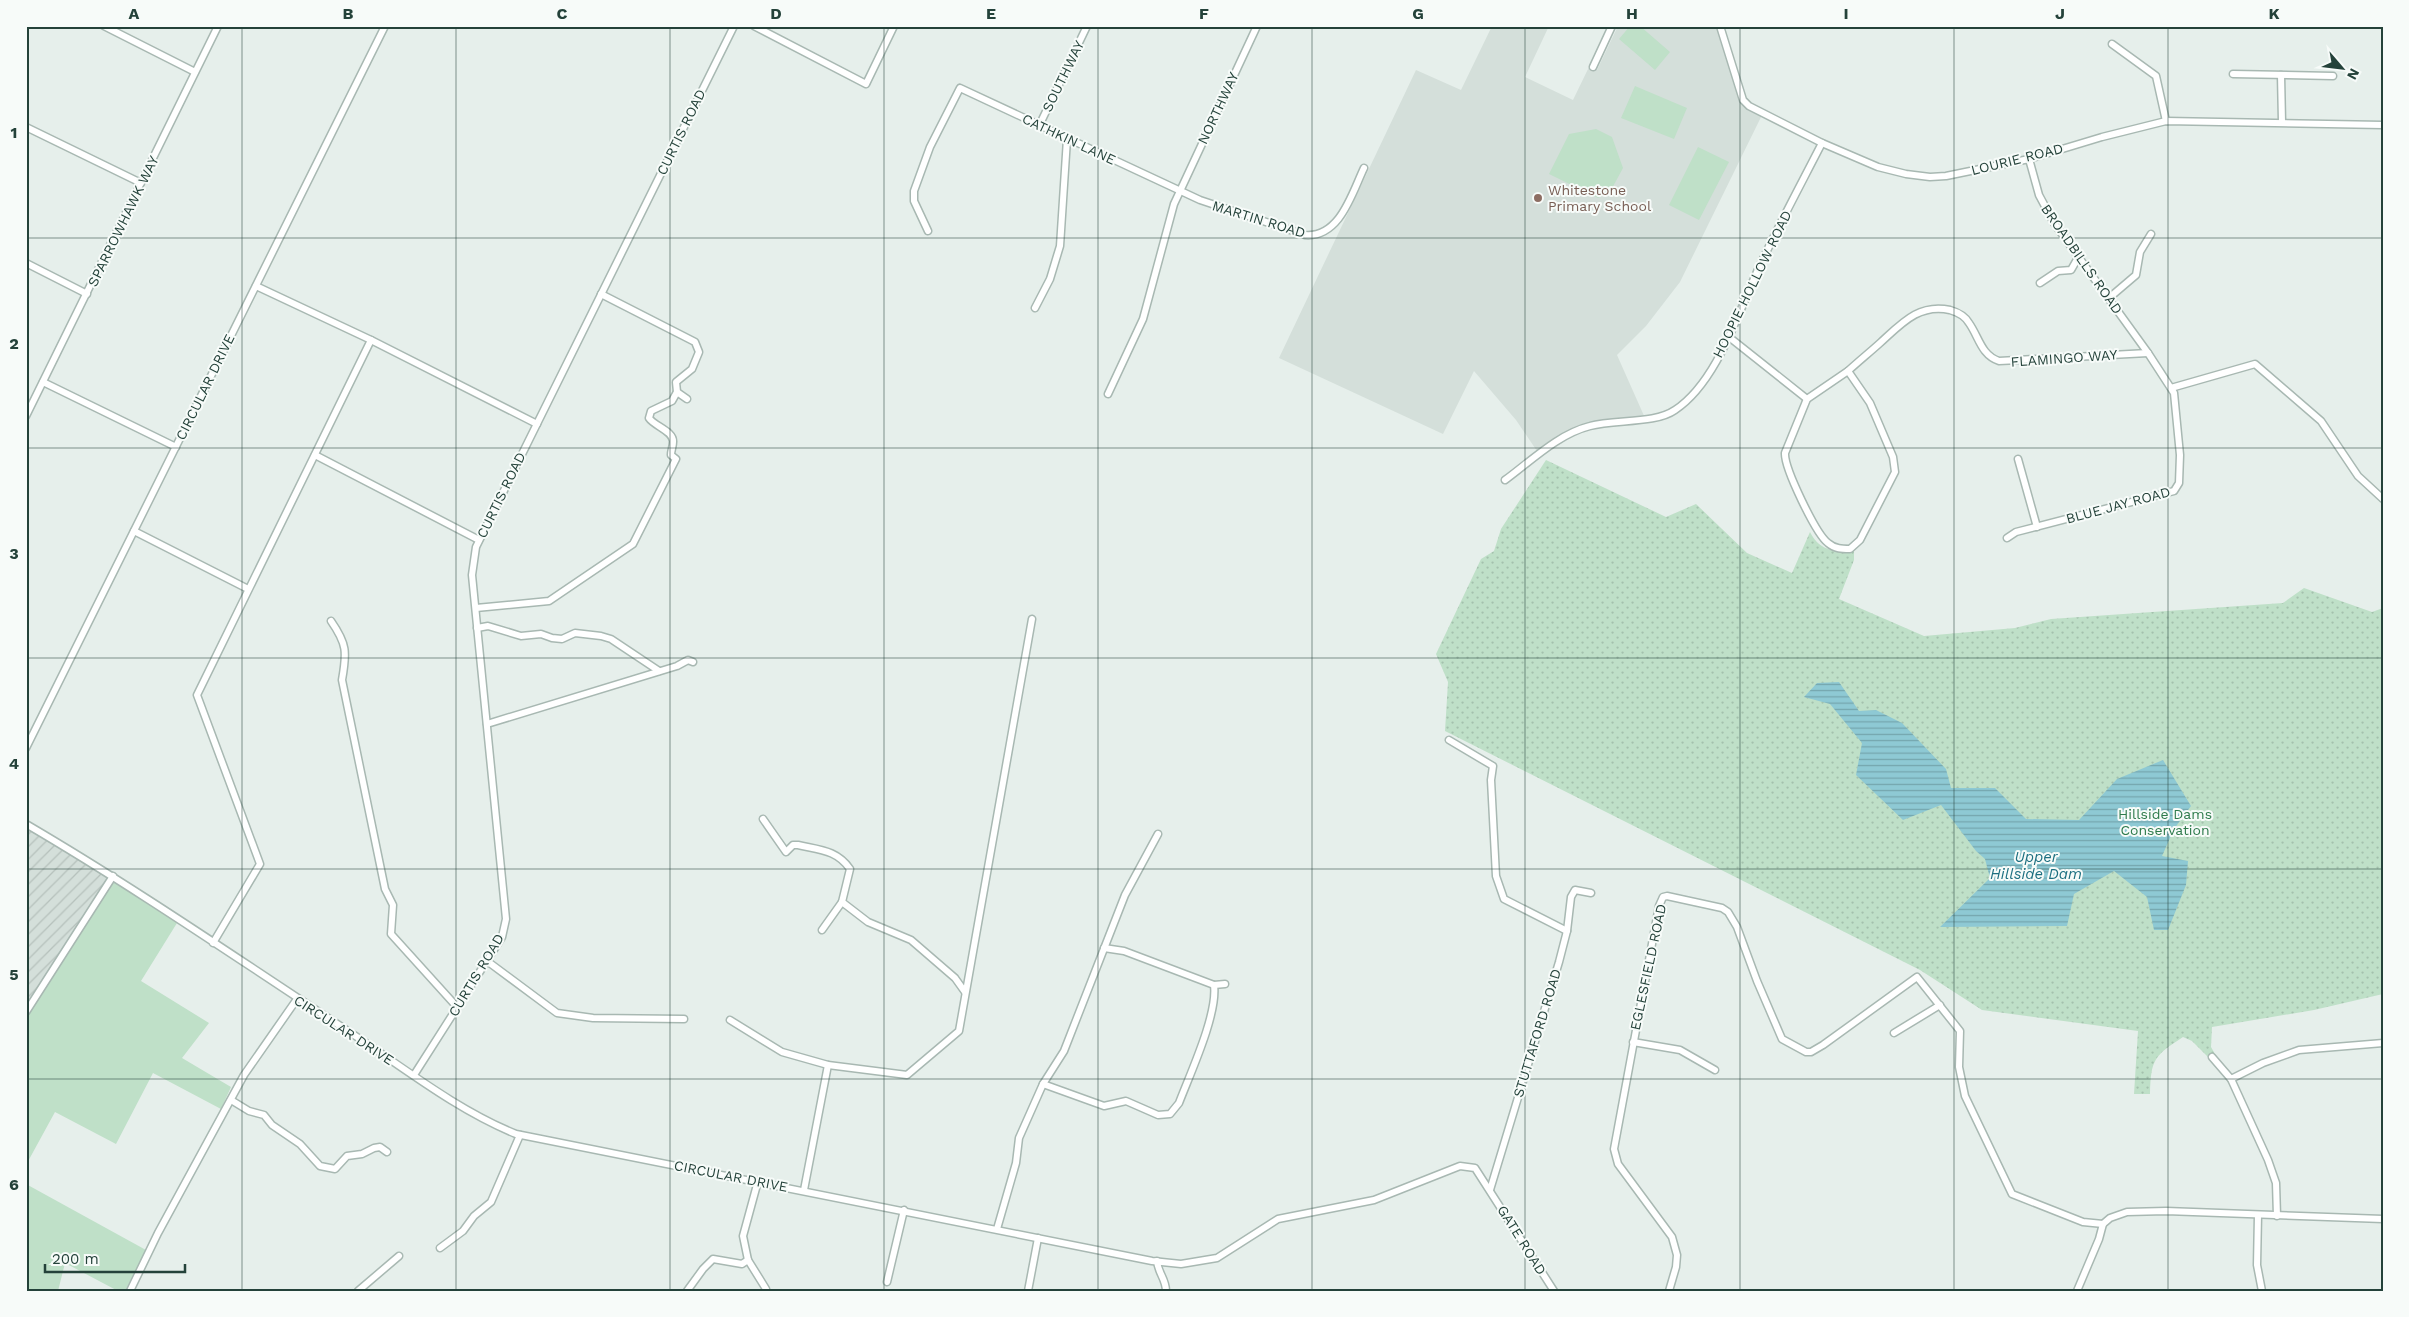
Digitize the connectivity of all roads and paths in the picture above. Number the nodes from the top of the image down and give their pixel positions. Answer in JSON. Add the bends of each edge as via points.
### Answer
{"nodes":[{"id":1,"x":104,"y":26,"type":"edge"},
{"id":2,"x":218,"y":26,"type":"edge"},
{"id":3,"x":385,"y":26,"type":"edge"},
{"id":4,"x":734,"y":26,"type":"edge"},
{"id":5,"x":754,"y":26,"type":"edge"},
{"id":6,"x":894,"y":26,"type":"edge"},
{"id":7,"x":1087,"y":26,"type":"edge"},
{"id":8,"x":1257,"y":26,"type":"edge"},
{"id":9,"x":1612,"y":26,"type":"edge"},
{"id":10,"x":1720,"y":26,"type":"edge"},
{"id":11,"x":2112,"y":44,"type":"dead end"},
{"id":12,"x":1593,"y":67,"type":"dead end"},
{"id":13,"x":195,"y":72,"type":"junction"},
{"id":14,"x":2233,"y":74,"type":"dead end"},
{"id":15,"x":2281,"y":75,"type":"junction"},
{"id":16,"x":2333,"y":76,"type":"dead end"},
{"id":17,"x":2166,"y":121,"type":"junction"},
{"id":18,"x":2282,"y":122,"type":"junction"},
{"id":19,"x":2383,"y":125,"type":"edge"},
{"id":20,"x":1039,"y":126,"type":"junction"},
{"id":21,"x":26,"y":127,"type":"edge"},
{"id":22,"x":1067,"y":139,"type":"junction"},
{"id":23,"x":1822,"y":143,"type":"junction"},
{"id":24,"x":2029,"y":159,"type":"junction"},
{"id":25,"x":1364,"y":168,"type":"dead end"},
{"id":26,"x":141,"y":183,"type":"junction"},
{"id":27,"x":1180,"y":190,"type":"junction"},
{"id":28,"x":928,"y":231,"type":"dead end"},
{"id":29,"x":2151,"y":234,"type":"dead end"},
{"id":30,"x":2079,"y":256,"type":"junction"},
{"id":31,"x":26,"y":263,"type":"edge"},
{"id":32,"x":2040,"y":283,"type":"dead end"},
{"id":33,"x":256,"y":286,"type":"junction"},
{"id":34,"x":87,"y":294,"type":"junction"},
{"id":35,"x":601,"y":294,"type":"junction"},
{"id":36,"x":2109,"y":298,"type":"junction"},
{"id":37,"x":1035,"y":308,"type":"dead end"},
{"id":38,"x":1729,"y":337,"type":"junction"},
{"id":39,"x":371,"y":340,"type":"junction"},
{"id":40,"x":2148,"y":353,"type":"junction"},
{"id":41,"x":1848,"y":371,"type":"junction"},
{"id":42,"x":43,"y":382,"type":"junction"},
{"id":43,"x":2170,"y":388,"type":"junction"},
{"id":44,"x":677,"y":392,"type":"junction"},
{"id":45,"x":1108,"y":394,"type":"dead end"},
{"id":46,"x":687,"y":399,"type":"dead end"},
{"id":47,"x":1807,"y":399,"type":"junction"},
{"id":48,"x":26,"y":416,"type":"edge"},
{"id":49,"x":536,"y":424,"type":"junction"},
{"id":50,"x":176,"y":447,"type":"junction"},
{"id":51,"x":315,"y":455,"type":"junction"},
{"id":52,"x":2018,"y":459,"type":"dead end"},
{"id":53,"x":1505,"y":480,"type":"dead end"},
{"id":54,"x":2383,"y":499,"type":"edge"},
{"id":55,"x":2037,"y":527,"type":"junction"},
{"id":56,"x":134,"y":531,"type":"junction"},
{"id":57,"x":2007,"y":538,"type":"dead end"},
{"id":58,"x":479,"y":540,"type":"junction"},
{"id":59,"x":248,"y":589,"type":"junction"},
{"id":60,"x":476,"y":608,"type":"junction"},
{"id":61,"x":1032,"y":619,"type":"dead end"},
{"id":62,"x":331,"y":621,"type":"dead end"},
{"id":63,"x":478,"y":628,"type":"junction"},
{"id":64,"x":693,"y":662,"type":"dead end"},
{"id":65,"x":659,"y":671,"type":"junction"},
{"id":66,"x":487,"y":724,"type":"junction"},
{"id":67,"x":1449,"y":740,"type":"dead end"},
{"id":68,"x":26,"y":748,"type":"edge"},
{"id":69,"x":763,"y":819,"type":"dead end"},
{"id":70,"x":26,"y":824,"type":"edge"},
{"id":71,"x":1158,"y":834,"type":"dead end"},
{"id":72,"x":113,"y":876,"type":"junction"},
{"id":73,"x":1591,"y":894,"type":"dead end"},
{"id":74,"x":842,"y":902,"type":"junction"},
{"id":75,"x":822,"y":930,"type":"dead end"},
{"id":76,"x":1567,"y":931,"type":"junction"},
{"id":77,"x":213,"y":943,"type":"junction"},
{"id":78,"x":1104,"y":948,"type":"junction"},
{"id":79,"x":487,"y":961,"type":"junction"},
{"id":80,"x":1225,"y":984,"type":"dead end"},
{"id":81,"x":1214,"y":985,"type":"junction"},
{"id":82,"x":965,"y":992,"type":"junction"},
{"id":83,"x":297,"y":999,"type":"junction"},
{"id":84,"x":1940,"y":1005,"type":"junction"},
{"id":85,"x":457,"y":1007,"type":"junction"},
{"id":86,"x":26,"y":1012,"type":"edge"},
{"id":87,"x":684,"y":1019,"type":"dead end"},
{"id":88,"x":730,"y":1020,"type":"dead end"},
{"id":89,"x":1894,"y":1033,"type":"dead end"},
{"id":90,"x":1633,"y":1042,"type":"junction"},
{"id":91,"x":2383,"y":1043,"type":"edge"},
{"id":92,"x":2212,"y":1057,"type":"dead end"},
{"id":93,"x":828,"y":1065,"type":"junction"},
{"id":94,"x":1715,"y":1070,"type":"dead end"},
{"id":95,"x":414,"y":1075,"type":"junction"},
{"id":96,"x":2230,"y":1079,"type":"junction"},
{"id":97,"x":1043,"y":1084,"type":"junction"},
{"id":98,"x":231,"y":1100,"type":"junction"},
{"id":99,"x":520,"y":1135,"type":"junction"},
{"id":100,"x":387,"y":1152,"type":"dead end"},
{"id":101,"x":758,"y":1181,"type":"junction"},
{"id":102,"x":804,"y":1190,"type":"junction"},
{"id":103,"x":1490,"y":1190,"type":"junction"},
{"id":104,"x":904,"y":1210,"type":"junction"},
{"id":105,"x":2258,"y":1215,"type":"junction"},
{"id":106,"x":2277,"y":1216,"type":"junction"},
{"id":107,"x":2383,"y":1219,"type":"edge"},
{"id":108,"x":2103,"y":1224,"type":"junction"},
{"id":109,"x":997,"y":1229,"type":"junction"},
{"id":110,"x":1038,"y":1238,"type":"junction"},
{"id":111,"x":440,"y":1248,"type":"dead end"},
{"id":112,"x":399,"y":1256,"type":"dead end"},
{"id":113,"x":748,"y":1260,"type":"junction"},
{"id":114,"x":1157,"y":1262,"type":"junction"},
{"id":115,"x":887,"y":1282,"type":"dead end"},
{"id":116,"x":766,"y":1289,"type":"dead end"},
{"id":117,"x":130,"y":1291,"type":"edge"},
{"id":118,"x":358,"y":1291,"type":"edge"},
{"id":119,"x":687,"y":1291,"type":"edge"},
{"id":120,"x":1028,"y":1291,"type":"edge"},
{"id":121,"x":1166,"y":1291,"type":"edge"},
{"id":122,"x":1554,"y":1291,"type":"edge"},
{"id":123,"x":1669,"y":1291,"type":"edge"},
{"id":124,"x":2077,"y":1291,"type":"edge"},
{"id":125,"x":2262,"y":1291,"type":"edge"}],
"edges":[{"from":1,"to":13,"type":"street"},
{"from":2,"to":13,"type":"street","name":"SPARROWHAWK WAY"},
{"from":3,"to":33,"type":"street","name":"CIRCULAR DRIVE"},
{"from":4,"to":35,"type":"street","name":"CURTIS ROAD"},
{"from":5,"to":6,"type":"street","via":[[866,84]]},
{"from":7,"to":20,"type":"street","name":"SOUTHWAY"},
{"from":8,"to":27,"type":"street","name":"NORTHWAY"},
{"from":9,"to":12,"type":"street"},
{"from":10,"to":23,"type":"street","name":"LOURIE ROAD","via":[[1746,104]]},
{"from":11,"to":17,"type":"street","via":[[2156,76]]},
{"from":13,"to":26,"type":"street","name":"SPARROWHAWK WAY"},
{"from":14,"to":15,"type":"street"},
{"from":15,"to":16,"type":"street"},
{"from":15,"to":18,"type":"street"},
{"from":17,"to":18,"type":"street","name":"LOURIE ROAD"},
{"from":17,"to":24,"type":"street","name":"LOURIE ROAD"},
{"from":18,"to":19,"type":"street","name":"LOURIE ROAD"},
{"from":20,"to":22,"type":"street","name":"CATHKIN LANE"},
{"from":20,"to":28,"type":"street","name":"CATHKIN LANE","via":[[960,88],[930,147],[914,191],[914,201]]},
{"from":21,"to":26,"type":"street"},
{"from":22,"to":27,"type":"street","name":"CATHKIN LANE"},
{"from":22,"to":37,"type":"street","via":[[1060,246],[1050,279]]},
{"from":23,"to":24,"type":"street","name":"LOURIE ROAD","via":[[1878,168],[1919,176],[1946,176]]},
{"from":23,"to":38,"type":"street","name":"HOOPIE HOLLOW ROAD","via":[[1761,262]]},
{"from":24,"to":30,"type":"street","name":"BROADBILLS ROAD","via":[[2044,206]]},
{"from":25,"to":27,"type":"street","name":"MARTIN ROAD","via":[[1335,224],[1313,235],[1240,215]]},
{"from":26,"to":34,"type":"street","name":"SPARROWHAWK WAY"},
{"from":27,"to":45,"type":"street","name":"NORTHWAY","via":[[1143,319]]},
{"from":29,"to":36,"type":"street","via":[[2140,252],[2136,275]]},
{"from":30,"to":32,"type":"street","via":[[2071,270],[2058,271]]},
{"from":30,"to":36,"type":"street","name":"BROADBILLS ROAD"},
{"from":31,"to":34,"type":"street"},
{"from":33,"to":39,"type":"street"},
{"from":33,"to":50,"type":"street","name":"CIRCULAR DRIVE"},
{"from":34,"to":42,"type":"street","name":"SPARROWHAWK WAY"},
{"from":35,"to":44,"type":"street","via":[[695,342],[699,352],[692,369],[676,382]]},
{"from":35,"to":49,"type":"street","name":"CURTIS ROAD"},
{"from":36,"to":40,"type":"street","name":"BROADBILLS ROAD"},
{"from":38,"to":47,"type":"street"},
{"from":38,"to":53,"type":"street","name":"HOOPIE HOLLOW ROAD","via":[[1702,383],[1675,410],[1577,430],[1561,438]]},
{"from":39,"to":49,"type":"street"},
{"from":39,"to":51,"type":"street"},
{"from":40,"to":41,"type":"street","name":"FLAMINGO WAY","via":[[1999,361],[1988,355],[1964,317],[1941,308],[1928,309],[1906,318]]},
{"from":40,"to":43,"type":"street","name":"BLUE JAY ROAD"},
{"from":41,"to":47,"type":"street","name":"FLAMINGO WAY"},
{"from":41,"to":47,"type":"street","via":[[1870,403],[1895,465],[1894,478],[1856,546],[1850,549],[1839,549],[1822,537],[1786,462],[1784,453]]},
{"from":42,"to":48,"type":"street","name":"SPARROWHAWK WAY"},
{"from":42,"to":50,"type":"street"},
{"from":43,"to":54,"type":"street","via":[[2254,364],[2321,421],[2358,476]]},
{"from":43,"to":55,"type":"street","name":"BLUE JAY ROAD","via":[[2176,399],[2178,428],[2179,482],[2176,489]]},
{"from":44,"to":46,"type":"street"},
{"from":44,"to":60,"type":"street","via":[[672,401],[651,410],[649,418],[652,422],[672,436],[671,455],[676,459],[633,544],[549,601]]},
{"from":49,"to":58,"type":"street","name":"CURTIS ROAD"},
{"from":50,"to":56,"type":"street","name":"CIRCULAR DRIVE"},
{"from":51,"to":58,"type":"street"},
{"from":51,"to":59,"type":"street"},
{"from":52,"to":55,"type":"street"},
{"from":55,"to":57,"type":"street","name":"BLUE JAY ROAD","via":[[2016,532]]},
{"from":56,"to":59,"type":"street"},
{"from":56,"to":68,"type":"street","name":"CIRCULAR DRIVE"},
{"from":58,"to":60,"type":"street","name":"CURTIS ROAD","via":[[472,575]]},
{"from":59,"to":77,"type":"street","via":[[197,695],[260,864]]},
{"from":60,"to":63,"type":"street","name":"CURTIS ROAD"},
{"from":61,"to":82,"type":"street"},
{"from":62,"to":85,"type":"street","via":[[345,643],[342,680],[385,889],[393,905],[391,934]]},
{"from":63,"to":65,"type":"street","via":[[488,626],[521,636],[541,634],[562,639],[575,633],[601,636],[611,639]]},
{"from":63,"to":66,"type":"street","name":"CURTIS ROAD"},
{"from":64,"to":65,"type":"street","via":[[688,660]]},
{"from":65,"to":66,"type":"street"},
{"from":66,"to":79,"type":"street","name":"CURTIS ROAD","via":[[506,919],[502,937]]},
{"from":67,"to":76,"type":"street","via":[[1493,766],[1496,876],[1504,899]]},
{"from":69,"to":74,"type":"street","via":[[786,852],[793,845],[832,853],[844,859],[850,869]]},
{"from":70,"to":72,"type":"street","name":"CIRCULAR DRIVE"},
{"from":71,"to":78,"type":"street","via":[[1125,895]]},
{"from":72,"to":77,"type":"street","name":"CIRCULAR DRIVE"},
{"from":72,"to":86,"type":"street"},
{"from":73,"to":76,"type":"street","name":"STUTTAFORD ROAD","via":[[1575,890],[1571,897]]},
{"from":74,"to":75,"type":"street"},
{"from":74,"to":82,"type":"street","via":[[868,922],[911,940],[955,978]]},
{"from":76,"to":103,"type":"street","name":"STUTTAFORD ROAD"},
{"from":77,"to":83,"type":"street","name":"CIRCULAR DRIVE"},
{"from":78,"to":81,"type":"street","via":[[1124,951]]},
{"from":78,"to":97,"type":"street","via":[[1064,1051]]},
{"from":79,"to":85,"type":"street","name":"CURTIS ROAD"},
{"from":79,"to":87,"type":"street","via":[[557,1013],[593,1018]]},
{"from":80,"to":81,"type":"street"},
{"from":81,"to":97,"type":"street","via":[[1212,1013],[1179,1103],[1170,1114],[1158,1115],[1126,1101],[1104,1106]]},
{"from":82,"to":93,"type":"street","via":[[959,1031],[907,1075]]},
{"from":83,"to":95,"type":"street","name":"CIRCULAR DRIVE"},
{"from":83,"to":98,"type":"street","via":[[244,1075]]},
{"from":84,"to":89,"type":"street"},
{"from":84,"to":90,"type":"street","name":"EGLESFIELD ROAD","via":[[1917,977],[1811,1052],[1806,1052],[1782,1039],[1728,912],[1667,896],[1662,897],[1659,906]]},
{"from":84,"to":108,"type":"street","via":[[1960,1031],[1959,1067],[1965,1096],[2012,1194],[2082,1222]]},
{"from":85,"to":95,"type":"street","name":"CURTIS ROAD"},
{"from":88,"to":93,"type":"street","via":[[782,1052]]},
{"from":90,"to":94,"type":"street","via":[[1680,1050]]},
{"from":90,"to":123,"type":"street","name":"EGLESFIELD ROAD","via":[[1614,1152],[1618,1164],[1672,1237],[1677,1255]]},
{"from":91,"to":96,"type":"street","via":[[2299,1050]]},
{"from":92,"to":96,"type":"street"},
{"from":93,"to":102,"type":"street"},
{"from":95,"to":99,"type":"street","name":"CIRCULAR DRIVE","via":[[495,1125]]},
{"from":96,"to":106,"type":"street","via":[[2273,1174]]},
{"from":97,"to":109,"type":"street","via":[[1018,1138],[1016,1163]]},
{"from":98,"to":100,"type":"street","via":[[249,1111],[264,1115],[272,1125],[300,1144],[320,1166],[334,1168],[347,1156],[374,1148]]},
{"from":98,"to":117,"type":"street"},
{"from":99,"to":101,"type":"street","name":"CIRCULAR DRIVE"},
{"from":99,"to":111,"type":"street","via":[[491,1202],[474,1216],[464,1231]]},
{"from":101,"to":102,"type":"street","name":"CIRCULAR DRIVE"},
{"from":101,"to":113,"type":"street","via":[[743,1236]]},
{"from":102,"to":104,"type":"street","name":"CIRCULAR DRIVE"},
{"from":103,"to":114,"type":"street","name":"CIRCULAR DRIVE","via":[[1475,1168],[1460,1166],[1374,1200],[1278,1219],[1217,1258],[1181,1264]]},
{"from":103,"to":122,"type":"street","name":"GATE ROAD"},
{"from":104,"to":109,"type":"street","name":"CIRCULAR DRIVE"},
{"from":104,"to":115,"type":"street"},
{"from":105,"to":106,"type":"street"},
{"from":105,"to":108,"type":"street","via":[[2140,1210],[2118,1214]]},
{"from":105,"to":125,"type":"street","via":[[2257,1265]]},
{"from":106,"to":107,"type":"street"},
{"from":108,"to":124,"type":"street"},
{"from":109,"to":110,"type":"street","name":"CIRCULAR DRIVE"},
{"from":110,"to":114,"type":"street","name":"CIRCULAR DRIVE"},
{"from":110,"to":120,"type":"street"},
{"from":112,"to":118,"type":"street"},
{"from":113,"to":116,"type":"street"},
{"from":113,"to":119,"type":"street","via":[[742,1264],[713,1259]]},
{"from":114,"to":121,"type":"street"}]}
